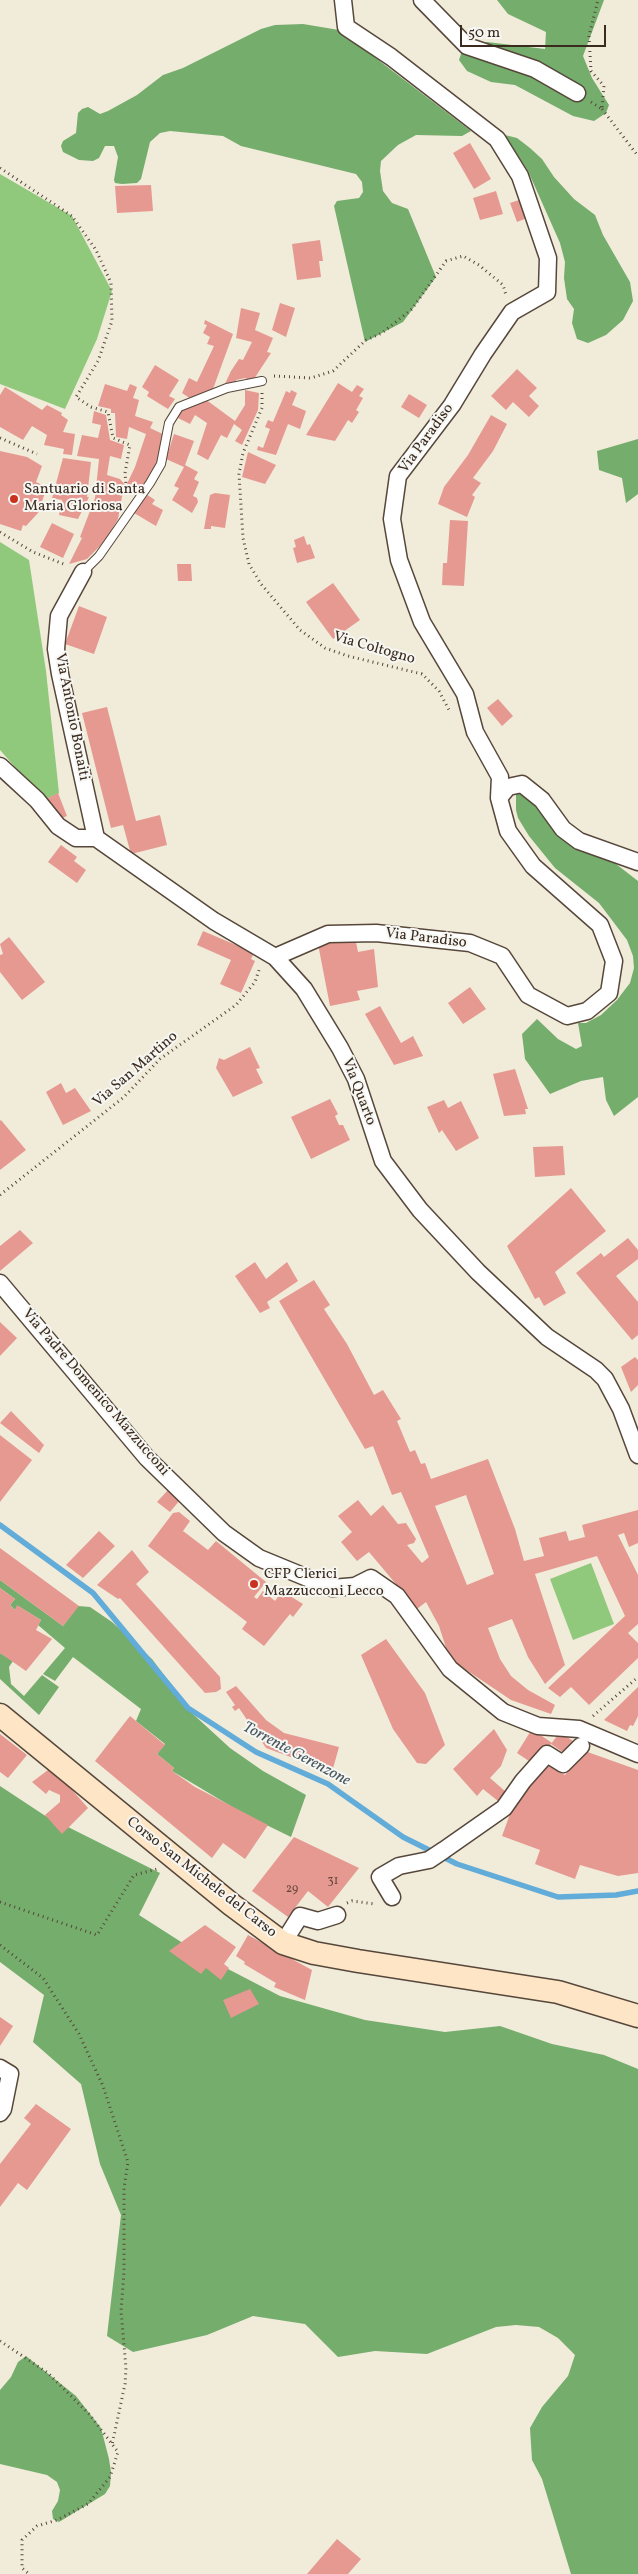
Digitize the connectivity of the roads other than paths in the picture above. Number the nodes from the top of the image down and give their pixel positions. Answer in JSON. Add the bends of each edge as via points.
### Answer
{"nodes":[{"id":1,"x":343,"y":0,"type":"edge"},
{"id":2,"x":422,"y":0,"type":"edge"},
{"id":3,"x":577,"y":92,"type":"road end"},
{"id":4,"x":262,"y":381,"type":"road end"},
{"id":5,"x":83,"y":572,"type":"joint"},
{"id":6,"x":0,"y":766,"type":"edge"},
{"id":7,"x":499,"y":798,"type":"junction"},
{"id":8,"x":96,"y":838,"type":"junction"},
{"id":9,"x":638,"y":862,"type":"edge"},
{"id":10,"x":275,"y":957,"type":"junction"},
{"id":11,"x":0,"y":1283,"type":"edge"},
{"id":12,"x":638,"y":1455,"type":"edge"},
{"id":13,"x":0,"y":1715,"type":"edge"},
{"id":14,"x":581,"y":1746,"type":"dead end"},
{"id":15,"x":638,"y":1754,"type":"edge"},
{"id":16,"x":392,"y":1897,"type":"road end"},
{"id":17,"x":336,"y":1915,"type":"road end"},
{"id":18,"x":283,"y":1942,"type":"junction"},
{"id":19,"x":638,"y":2016,"type":"edge"},
{"id":20,"x":0,"y":2068,"type":"edge"},
{"id":21,"x":0,"y":2113,"type":"edge"}],
"edges":[{"from":1,"to":7,"type":"street","name":"Via Paradiso","via":[[346,27],[391,57],[497,139],[520,176],[548,258],[547,292],[512,312],[452,405],[398,476],[392,519],[399,560],[422,622],[465,694],[475,732],[500,777]]},
{"from":2,"to":3,"type":"street","via":[[468,46],[535,69]]},
{"from":4,"to":5,"type":"lane","name":"Via Antonio Bonaiti","via":[[227,388],[179,407],[169,423],[161,464],[150,483],[99,556]]},
{"from":5,"to":8,"type":"street","name":"Via Antonio Bonaiti","via":[[59,616],[56,649]]},
{"from":6,"to":8,"type":"street","name":"Via Quarto","via":[[37,800],[58,826],[76,838]]},
{"from":7,"to":9,"type":"street","via":[[508,787],[522,784],[542,800],[562,829],[579,842]]},
{"from":7,"to":10,"type":"street","name":"Via Paradiso","via":[[508,831],[532,866],[600,925],[614,962],[613,969],[609,993],[587,1011],[567,1016],[528,995],[502,956],[470,942],[376,933],[328,934]]},
{"from":8,"to":10,"type":"street","name":"Via Quarto","via":[[214,921]]},
{"from":10,"to":12,"type":"street","name":"Via Quarto","via":[[304,989],[340,1048],[356,1079],[383,1161],[420,1210],[478,1272],[546,1337],[596,1370],[605,1380],[622,1409]]},
{"from":11,"to":15,"type":"street","name":"Via Padre Domenico Mazzucconi","via":[[147,1458],[224,1532],[258,1558],[332,1588],[355,1586],[371,1578],[397,1596],[450,1669],[503,1712],[538,1726],[579,1728]]},
{"from":13,"to":18,"type":"main road","name":"Corso San Michele del Carso","via":[[232,1905]]},
{"from":14,"to":16,"type":"street","via":[[563,1764],[547,1754],[504,1808],[429,1860],[399,1866],[380,1878]]},
{"from":17,"to":18,"type":"street","via":[[318,1921],[300,1916]]},
{"from":18,"to":19,"type":"main road","name":"Corso San Michele del Carso","via":[[314,1953],[558,1992]]},
{"from":20,"to":21,"type":"street","via":[[10,2074]]}]}
